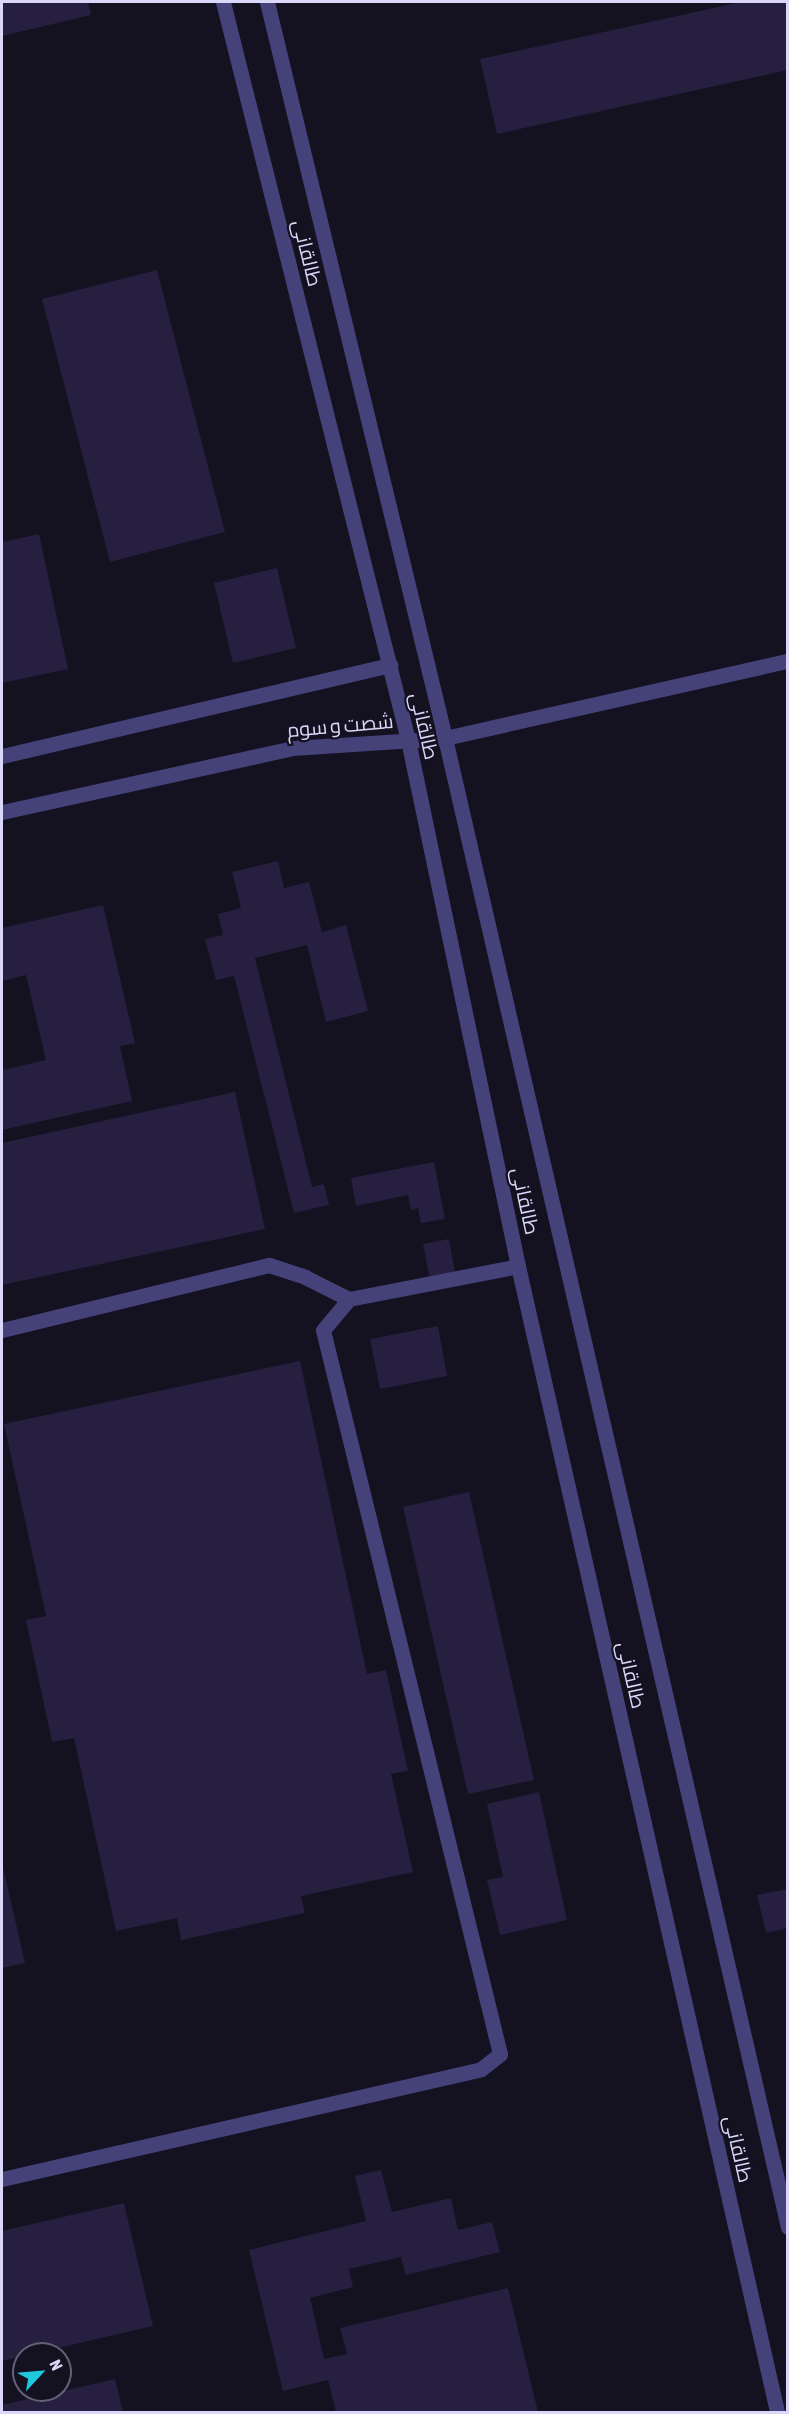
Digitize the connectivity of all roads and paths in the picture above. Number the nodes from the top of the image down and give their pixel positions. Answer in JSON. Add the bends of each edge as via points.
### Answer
{"nodes":[{"id":1,"x":224,"y":2,"type":"edge"},
{"id":2,"x":267,"y":2,"type":"edge"},
{"id":3,"x":788,"y":661,"type":"edge"},
{"id":4,"x":390,"y":665,"type":"junction"},
{"id":5,"x":445,"y":738,"type":"junction"},
{"id":6,"x":408,"y":740,"type":"junction"},
{"id":7,"x":2,"y":756,"type":"edge"},
{"id":8,"x":2,"y":812,"type":"edge"},
{"id":9,"x":518,"y":1266,"type":"junction"},
{"id":10,"x":349,"y":1299,"type":"junction"},
{"id":11,"x":2,"y":1330,"type":"edge"},
{"id":12,"x":2,"y":2179,"type":"edge"},
{"id":13,"x":788,"y":2227,"type":"edge"},
{"id":14,"x":777,"y":2412,"type":"edge"}],
"edges":[{"from":1,"to":4,"type":"street","name":"طالقانی"},
{"from":2,"to":5,"type":"street","name":"طالقانی"},
{"from":3,"to":5,"type":"street","name":"شصت و سوم"},
{"from":4,"to":6,"type":"street","name":"طالقانی"},
{"from":4,"to":7,"type":"street"},
{"from":5,"to":6,"type":"street","name":"شصت و سوم"},
{"from":5,"to":13,"type":"street","name":"طالقانی"},
{"from":6,"to":8,"type":"street","name":"شصت و سوم","via":[[292,748]]},
{"from":6,"to":9,"type":"street","name":"طالقانی"},
{"from":9,"to":10,"type":"street"},
{"from":9,"to":14,"type":"street","name":"طالقانی"},
{"from":10,"to":11,"type":"street","via":[[305,1277],[269,1265]]},
{"from":10,"to":12,"type":"street","via":[[323,1330],[500,2054],[481,2069]]}]}
